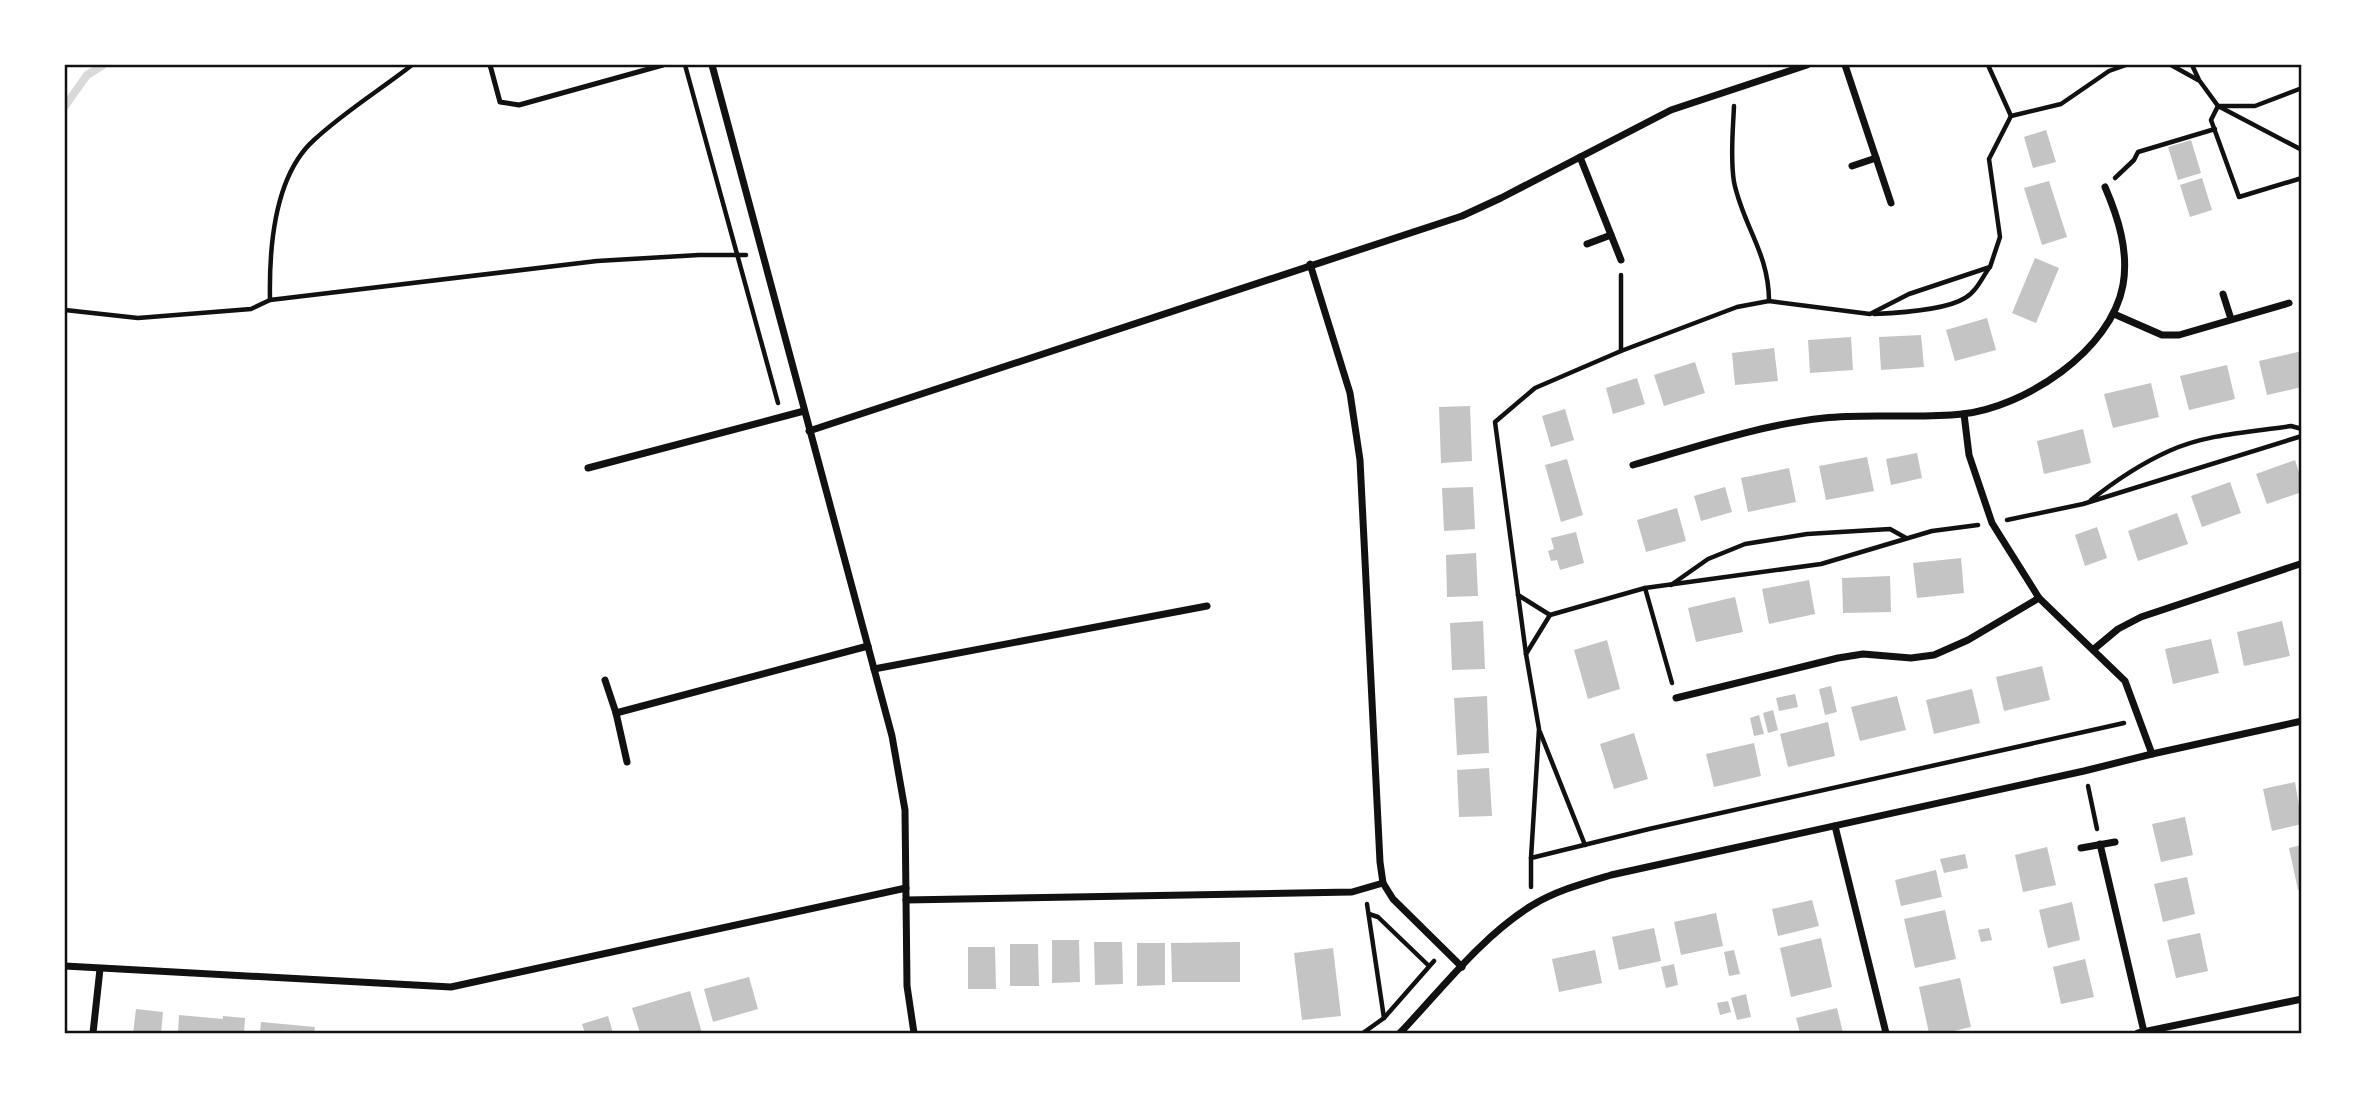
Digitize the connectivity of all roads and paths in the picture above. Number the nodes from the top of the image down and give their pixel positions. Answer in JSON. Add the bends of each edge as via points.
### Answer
{"nodes":[{"id":1,"x":412,"y":65,"type":"edge"},
{"id":2,"x":490,"y":65,"type":"edge"},
{"id":3,"x":663,"y":65,"type":"edge"},
{"id":4,"x":685,"y":65,"type":"edge"},
{"id":5,"x":712,"y":65,"type":"edge"},
{"id":6,"x":1808,"y":65,"type":"edge"},
{"id":7,"x":1845,"y":65,"type":"edge"},
{"id":8,"x":1988,"y":65,"type":"edge"},
{"id":9,"x":2126,"y":65,"type":"edge"},
{"id":10,"x":2171,"y":65,"type":"edge"},
{"id":11,"x":2192,"y":65,"type":"edge"},
{"id":12,"x":2199,"y":80,"type":"junction"},
{"id":13,"x":1736,"y":88,"type":"junction"},
{"id":14,"x":2302,"y":88,"type":"edge"},
{"id":15,"x":2218,"y":106,"type":"junction"},
{"id":16,"x":2011,"y":116,"type":"junction"},
{"id":17,"x":2214,"y":129,"type":"junction"},
{"id":18,"x":2302,"y":150,"type":"edge"},
{"id":19,"x":1580,"y":157,"type":"junction"},
{"id":20,"x":1876,"y":158,"type":"junction"},
{"id":21,"x":1852,"y":166,"type":"dead end"},
{"id":22,"x":2302,"y":178,"type":"edge"},
{"id":23,"x":2105,"y":187,"type":"joint"},
{"id":24,"x":1891,"y":203,"type":"dead end"},
{"id":25,"x":1611,"y":235,"type":"junction"},
{"id":26,"x":1587,"y":244,"type":"dead end"},
{"id":27,"x":737,"y":254,"type":"junction"},
{"id":28,"x":764,"y":258,"type":"junction"},
{"id":29,"x":1621,"y":260,"type":"joint"},
{"id":30,"x":1310,"y":264,"type":"junction"},
{"id":31,"x":1990,"y":267,"type":"junction"},
{"id":32,"x":2223,"y":294,"type":"dead end"},
{"id":33,"x":270,"y":300,"type":"junction"},
{"id":34,"x":1769,"y":301,"type":"junction"},
{"id":35,"x":2289,"y":303,"type":"dead end"},
{"id":36,"x":65,"y":310,"type":"edge"},
{"id":37,"x":1870,"y":314,"type":"junction"},
{"id":38,"x":2114,"y":314,"type":"junction"},
{"id":39,"x":2231,"y":319,"type":"junction"},
{"id":40,"x":1621,"y":351,"type":"junction"},
{"id":41,"x":804,"y":411,"type":"junction"},
{"id":42,"x":1964,"y":414,"type":"junction"},
{"id":43,"x":782,"y":417,"type":"junction"},
{"id":44,"x":2302,"y":429,"type":"edge"},
{"id":45,"x":809,"y":431,"type":"junction"},
{"id":46,"x":2302,"y":436,"type":"edge"},
{"id":47,"x":1633,"y":465,"type":"dead end"},
{"id":48,"x":587,"y":468,"type":"dead end"},
{"id":49,"x":2088,"y":503,"type":"junction"},
{"id":50,"x":1992,"y":523,"type":"junction"},
{"id":51,"x":1906,"y":538,"type":"junction"},
{"id":52,"x":2300,"y":565,"type":"dead end"},
{"id":53,"x":1670,"y":585,"type":"junction"},
{"id":54,"x":1645,"y":588,"type":"junction"},
{"id":55,"x":1518,"y":595,"type":"junction"},
{"id":56,"x":2039,"y":598,"type":"junction"},
{"id":57,"x":1207,"y":606,"type":"dead end"},
{"id":58,"x":1550,"y":615,"type":"junction"},
{"id":59,"x":868,"y":646,"type":"junction"},
{"id":60,"x":2094,"y":649,"type":"junction"},
{"id":61,"x":1526,"y":654,"type":"junction"},
{"id":62,"x":874,"y":669,"type":"junction"},
{"id":63,"x":605,"y":680,"type":"dead end"},
{"id":64,"x":1676,"y":698,"type":"joint"},
{"id":65,"x":616,"y":713,"type":"junction"},
{"id":66,"x":2140,"y":719,"type":"junction"},
{"id":67,"x":2302,"y":721,"type":"edge"},
{"id":68,"x":1539,"y":729,"type":"junction"},
{"id":69,"x":2152,"y":754,"type":"junction"},
{"id":70,"x":627,"y":762,"type":"dead end"},
{"id":71,"x":2084,"y":771,"type":"junction"},
{"id":72,"x":1835,"y":826,"type":"junction"},
{"id":73,"x":2115,"y":842,"type":"dead end"},
{"id":74,"x":2100,"y":844,"type":"junction"},
{"id":75,"x":1585,"y":845,"type":"junction"},
{"id":76,"x":2081,"y":848,"type":"dead end"},
{"id":77,"x":1531,"y":858,"type":"junction"},
{"id":78,"x":1383,"y":883,"type":"junction"},
{"id":79,"x":906,"y":888,"type":"junction"},
{"id":80,"x":1364,"y":888,"type":"junction"},
{"id":81,"x":906,"y":900,"type":"junction"},
{"id":82,"x":1532,"y":906,"type":"junction"},
{"id":83,"x":1369,"y":914,"type":"junction"},
{"id":84,"x":1444,"y":949,"type":"junction"},
{"id":85,"x":65,"y":966,"type":"edge"},
{"id":86,"x":1429,"y":966,"type":"junction"},
{"id":87,"x":1462,"y":967,"type":"junction"},
{"id":88,"x":100,"y":969,"type":"junction"},
{"id":89,"x":2302,"y":999,"type":"edge"},
{"id":90,"x":1384,"y":1018,"type":"junction"},
{"id":91,"x":2141,"y":1032,"type":"edge"},
{"id":92,"x":93,"y":1033,"type":"edge"},
{"id":93,"x":914,"y":1033,"type":"edge"},
{"id":94,"x":1363,"y":1033,"type":"edge"},
{"id":95,"x":1400,"y":1033,"type":"edge"},
{"id":96,"x":1886,"y":1033,"type":"edge"}],
"edges":[{"from":1,"to":33,"type":"path","via":[[312,141],[289,175],[278,206],[270,256]]},
{"from":2,"to":3,"type":"lane","via":[[500,102],[519,105]]},
{"from":4,"to":27,"type":"path"},
{"from":5,"to":28,"type":"street"},
{"from":6,"to":13,"type":"street"},
{"from":7,"to":20,"type":"street"},
{"from":8,"to":16,"type":"path"},
{"from":9,"to":16,"type":"path","via":[[2109,71],[2061,104]]},
{"from":10,"to":12,"type":"path"},
{"from":11,"to":12,"type":"path"},
{"from":12,"to":15,"type":"path"},
{"from":13,"to":19,"type":"street","via":[[1671,110]]},
{"from":13,"to":34,"type":"path","via":[[1734,181],[1765,261]]},
{"from":14,"to":15,"type":"path","via":[[2255,106]]},
{"from":15,"to":17,"type":"path","via":[[2211,120]]},
{"from":15,"to":18,"type":"path"},
{"from":16,"to":31,"type":"path","via":[[1989,159],[2000,237]]},
{"from":17,"to":22,"type":"path","via":[[2239,197]]},
{"from":17,"to":23,"type":"path","via":[[2138,152]]},
{"from":19,"to":25,"type":"street"},
{"from":19,"to":30,"type":"street","via":[[1462,216]]},
{"from":20,"to":21,"type":"street"},
{"from":20,"to":24,"type":"street"},
{"from":23,"to":38,"type":"street","via":[[2118,216],[2124,255],[2123,284]]},
{"from":25,"to":26,"type":"street"},
{"from":25,"to":29,"type":"street"},
{"from":27,"to":28,"type":"path"},
{"from":27,"to":33,"type":"path","via":[[597,261]]},
{"from":27,"to":43,"type":"path"},
{"from":28,"to":41,"type":"street"},
{"from":29,"to":40,"type":"path"},
{"from":30,"to":45,"type":"street"},
{"from":30,"to":78,"type":"street","via":[[1350,393],[1360,460]]},
{"from":31,"to":37,"type":"path","via":[[1909,293]]},
{"from":31,"to":37,"type":"path","via":[[1965,299],[1916,312]]},
{"from":32,"to":39,"type":"street"},
{"from":33,"to":36,"type":"path","via":[[251,309],[138,318]]},
{"from":34,"to":37,"type":"path"},
{"from":34,"to":40,"type":"path","via":[[1737,307]]},
{"from":35,"to":39,"type":"street"},
{"from":38,"to":39,"type":"street","via":[[2162,335],[2179,335]]},
{"from":38,"to":42,"type":"street","via":[[2068,367],[2027,395]]},
{"from":40,"to":55,"type":"path","via":[[1535,388],[1495,422]]},
{"from":41,"to":43,"type":"street"},
{"from":41,"to":45,"type":"street"},
{"from":42,"to":47,"type":"street","via":[[1825,418],[1770,426]]},
{"from":42,"to":50,"type":"street","via":[[1969,456]]},
{"from":43,"to":48,"type":"street"},
{"from":44,"to":49,"type":"path","via":[[2291,426],[2223,435],[2171,450],[2120,477]]},
{"from":45,"to":59,"type":"street"},
{"from":46,"to":49,"type":"path"},
{"from":49,"to":50,"type":"path"},
{"from":50,"to":51,"type":"path"},
{"from":50,"to":56,"type":"street"},
{"from":51,"to":53,"type":"path","via":[[1821,564]]},
{"from":51,"to":53,"type":"path","via":[[1890,529],[1807,534],[1745,544],[1709,559]]},
{"from":52,"to":60,"type":"street","via":[[2140,617]]},
{"from":53,"to":54,"type":"path"},
{"from":54,"to":58,"type":"path"},
{"from":54,"to":64,"type":"path"},
{"from":55,"to":58,"type":"path"},
{"from":55,"to":61,"type":"path"},
{"from":56,"to":60,"type":"street"},
{"from":56,"to":64,"type":"street","via":[[1934,655],[1850,656]]},
{"from":57,"to":62,"type":"street"},
{"from":58,"to":61,"type":"path"},
{"from":59,"to":62,"type":"street"},
{"from":59,"to":65,"type":"street"},
{"from":60,"to":66,"type":"street","via":[[2125,681]]},
{"from":61,"to":68,"type":"path"},
{"from":62,"to":79,"type":"street","via":[[905,810]]},
{"from":63,"to":65,"type":"street"},
{"from":65,"to":70,"type":"street"},
{"from":66,"to":69,"type":"street"},
{"from":66,"to":75,"type":"path"},
{"from":67,"to":69,"type":"street"},
{"from":68,"to":75,"type":"path"},
{"from":68,"to":77,"type":"path"},
{"from":69,"to":71,"type":"street"},
{"from":71,"to":72,"type":"street"},
{"from":71,"to":74,"type":"path"},
{"from":72,"to":82,"type":"street","via":[[1611,875]]},
{"from":72,"to":96,"type":"street"},
{"from":73,"to":74,"type":"street"},
{"from":74,"to":76,"type":"street"},
{"from":74,"to":91,"type":"street"},
{"from":75,"to":77,"type":"path"},
{"from":77,"to":82,"type":"path"},
{"from":78,"to":80,"type":"street"},
{"from":78,"to":84,"type":"street","via":[[1393,899]]},
{"from":79,"to":81,"type":"street"},
{"from":79,"to":88,"type":"street","via":[[451,987]]},
{"from":80,"to":81,"type":"street","via":[[1352,892]]},
{"from":80,"to":83,"type":"path"},
{"from":81,"to":93,"type":"street","via":[[907,986]]},
{"from":82,"to":87,"type":"street","via":[[1493,934]]},
{"from":83,"to":86,"type":"path","via":[[1378,917]]},
{"from":83,"to":90,"type":"path"},
{"from":84,"to":86,"type":"path"},
{"from":84,"to":87,"type":"street"},
{"from":85,"to":88,"type":"street"},
{"from":86,"to":90,"type":"path"},
{"from":87,"to":95,"type":"street"},
{"from":88,"to":92,"type":"street"},
{"from":89,"to":91,"type":"street"},
{"from":90,"to":94,"type":"path"}]}
